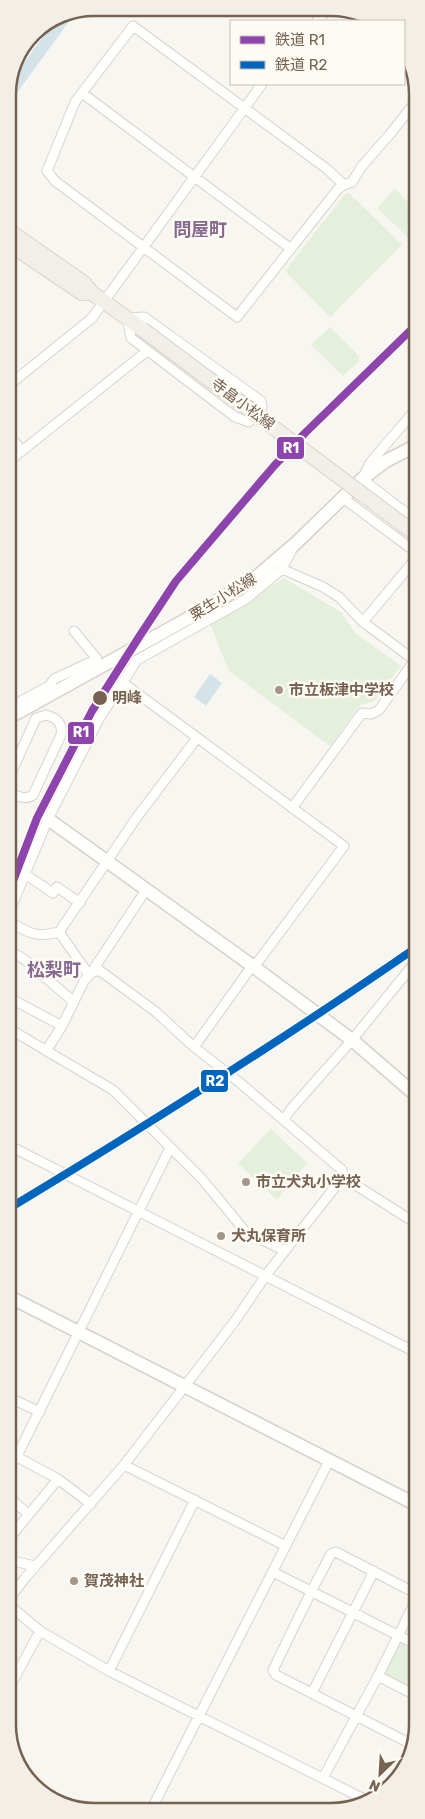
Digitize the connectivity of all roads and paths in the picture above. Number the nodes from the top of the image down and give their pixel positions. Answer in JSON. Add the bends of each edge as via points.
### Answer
{"nodes":[{"id":1,"x":261,"y":85,"type":"edge"},
{"id":2,"x":82,"y":94,"type":"junction"},
{"id":3,"x":245,"y":107,"type":"junction"},
{"id":4,"x":409,"y":110,"type":"edge"},
{"id":5,"x":194,"y":176,"type":"junction"},
{"id":6,"x":344,"y":185,"type":"junction"},
{"id":7,"x":16,"y":236,"type":"edge"},
{"id":8,"x":142,"y":247,"type":"junction"},
{"id":9,"x":16,"y":248,"type":"edge"},
{"id":10,"x":291,"y":249,"type":"junction"},
{"id":11,"x":98,"y":297,"type":"junction"},
{"id":12,"x":127,"y":318,"type":"junction"},
{"id":13,"x":147,"y":351,"type":"junction"},
{"id":14,"x":16,"y":380,"type":"edge"},
{"id":15,"x":409,"y":417,"type":"edge"},
{"id":16,"x":16,"y":444,"type":"edge"},
{"id":17,"x":409,"y":449,"type":"edge"},
{"id":18,"x":22,"y":451,"type":"junction"},
{"id":19,"x":16,"y":456,"type":"edge"},
{"id":20,"x":362,"y":479,"type":"junction"},
{"id":21,"x":343,"y":498,"type":"junction"},
{"id":22,"x":409,"y":515,"type":"edge"},
{"id":23,"x":409,"y":529,"type":"edge"},
{"id":24,"x":296,"y":543,"type":"junction"},
{"id":25,"x":409,"y":549,"type":"edge"},
{"id":26,"x":409,"y":565,"type":"edge"},
{"id":27,"x":282,"y":569,"type":"junction"},
{"id":28,"x":363,"y":622,"type":"junction"},
{"id":29,"x":74,"y":631,"type":"dead end"},
{"id":30,"x":409,"y":656,"type":"edge"},
{"id":31,"x":409,"y":670,"type":"edge"},
{"id":32,"x":122,"y":682,"type":"junction"},
{"id":33,"x":16,"y":704,"type":"edge"},
{"id":34,"x":16,"y":714,"type":"edge"},
{"id":35,"x":197,"y":738,"type":"junction"},
{"id":36,"x":16,"y":762,"type":"edge"},
{"id":37,"x":16,"y":795,"type":"edge"},
{"id":38,"x":292,"y":808,"type":"junction"},
{"id":39,"x":48,"y":820,"type":"junction"},
{"id":40,"x":108,"y":861,"type":"junction"},
{"id":41,"x":25,"y":874,"type":"junction"},
{"id":42,"x":146,"y":890,"type":"junction"},
{"id":43,"x":16,"y":896,"type":"edge"},
{"id":44,"x":80,"y":904,"type":"junction"},
{"id":45,"x":16,"y":925,"type":"edge"},
{"id":46,"x":59,"y":932,"type":"junction"},
{"id":47,"x":16,"y":954,"type":"edge"},
{"id":48,"x":253,"y":966,"type":"junction"},
{"id":49,"x":409,"y":970,"type":"edge"},
{"id":50,"x":91,"y":973,"type":"junction"},
{"id":51,"x":16,"y":1001,"type":"edge"},
{"id":52,"x":74,"y":1002,"type":"junction"},
{"id":53,"x":62,"y":1026,"type":"junction"},
{"id":54,"x":16,"y":1033,"type":"edge"},
{"id":55,"x":352,"y":1040,"type":"junction"},
{"id":56,"x":194,"y":1047,"type":"junction"},
{"id":57,"x":46,"y":1051,"type":"junction"},
{"id":58,"x":409,"y":1089,"type":"edge"},
{"id":59,"x":284,"y":1120,"type":"junction"},
{"id":60,"x":16,"y":1149,"type":"edge"},
{"id":61,"x":168,"y":1152,"type":"dead end"},
{"id":62,"x":343,"y":1178,"type":"junction"},
{"id":63,"x":138,"y":1211,"type":"junction"},
{"id":64,"x":409,"y":1219,"type":"edge"},
{"id":65,"x":285,"y":1251,"type":"junction"},
{"id":66,"x":266,"y":1275,"type":"junction"},
{"id":67,"x":16,"y":1300,"type":"edge"},
{"id":68,"x":79,"y":1333,"type":"junction"},
{"id":69,"x":409,"y":1349,"type":"edge"},
{"id":70,"x":185,"y":1386,"type":"junction"},
{"id":71,"x":16,"y":1400,"type":"edge"},
{"id":72,"x":40,"y":1412,"type":"junction"},
{"id":73,"x":18,"y":1456,"type":"junction"},
{"id":74,"x":16,"y":1459,"type":"edge"},
{"id":75,"x":329,"y":1461,"type":"junction"},
{"id":76,"x":124,"y":1465,"type":"junction"},
{"id":77,"x":58,"y":1479,"type":"junction"},
{"id":78,"x":195,"y":1500,"type":"junction"},
{"id":79,"x":409,"y":1501,"type":"edge"},
{"id":80,"x":16,"y":1503,"type":"edge"},
{"id":81,"x":91,"y":1504,"type":"junction"},
{"id":82,"x":28,"y":1514,"type":"junction"},
{"id":83,"x":16,"y":1530,"type":"edge"},
{"id":84,"x":286,"y":1546,"type":"junction"},
{"id":85,"x":16,"y":1562,"type":"edge"},
{"id":86,"x":35,"y":1566,"type":"junction"},
{"id":87,"x":374,"y":1571,"type":"junction"},
{"id":88,"x":273,"y":1572,"type":"junction"},
{"id":89,"x":16,"y":1590,"type":"edge"},
{"id":90,"x":312,"y":1590,"type":"junction"},
{"id":91,"x":409,"y":1590,"type":"edge"},
{"id":92,"x":16,"y":1611,"type":"edge"},
{"id":93,"x":354,"y":1612,"type":"junction"},
{"id":94,"x":409,"y":1614,"type":"edge"},
{"id":95,"x":40,"y":1631,"type":"junction"},
{"id":96,"x":398,"y":1635,"type":"junction"},
{"id":97,"x":409,"y":1641,"type":"edge"},
{"id":98,"x":109,"y":1671,"type":"junction"},
{"id":99,"x":16,"y":1675,"type":"edge"},
{"id":100,"x":378,"y":1676,"type":"junction"},
{"id":101,"x":409,"y":1692,"type":"edge"},
{"id":102,"x":312,"y":1693,"type":"junction"},
{"id":103,"x":198,"y":1716,"type":"junction"},
{"id":104,"x":356,"y":1716,"type":"junction"},
{"id":105,"x":407,"y":1742,"type":"edge"},
{"id":106,"x":323,"y":1778,"type":"junction"},
{"id":107,"x":360,"y":1797,"type":"edge"},
{"id":108,"x":154,"y":1803,"type":"edge"}],
"edges":[{"from":1,"to":3,"type":"street"},
{"from":2,"to":3,"type":"street","via":[[133,26]]},
{"from":2,"to":5,"type":"street"},
{"from":2,"to":8,"type":"street","via":[[75,102],[47,171],[55,181]]},
{"from":3,"to":5,"type":"street"},
{"from":3,"to":6,"type":"street"},
{"from":4,"to":6,"type":"street","via":[[352,182]]},
{"from":5,"to":8,"type":"street"},
{"from":5,"to":10,"type":"street"},
{"from":6,"to":10,"type":"street"},
{"from":7,"to":11,"type":"main road","name":"寺畠小松線","via":[[84,283]]},
{"from":8,"to":10,"type":"street","via":[[237,317]]},
{"from":8,"to":11,"type":"street"},
{"from":9,"to":11,"type":"main road","name":"寺畠小松線","via":[[82,293]]},
{"from":11,"to":12,"type":"main road","name":"寺畠小松線"},
{"from":11,"to":14,"type":"street","via":[[92,318]]},
{"from":12,"to":13,"type":"street","via":[[131,338]]},
{"from":12,"to":13,"type":"street","via":[[144,317],[151,321],[261,401],[262,408],[249,422],[235,417]]},
{"from":12,"to":23,"type":"main road","name":"寺畠小松線","bridge":true},
{"from":13,"to":18,"type":"street"},
{"from":15,"to":20,"type":"street","via":[[370,463]]},
{"from":16,"to":18,"type":"street"},
{"from":17,"to":20,"type":"street","name":"粟生小松線"},
{"from":18,"to":19,"type":"street"},
{"from":20,"to":21,"type":"street","name":"粟生小松線"},
{"from":20,"to":22,"type":"street"},
{"from":21,"to":24,"type":"street","name":"粟生小松線"},
{"from":21,"to":25,"type":"street"},
{"from":24,"to":27,"type":"street"},
{"from":24,"to":34,"type":"street","name":"粟生小松線","via":[[230,595]]},
{"from":26,"to":28,"type":"street"},
{"from":27,"to":28,"type":"street","via":[[339,597]]},
{"from":27,"to":32,"type":"street","via":[[246,599],[137,660]]},
{"from":28,"to":30,"type":"street"},
{"from":29,"to":33,"type":"street","via":[[97,659],[54,679],[49,686]]},
{"from":31,"to":38,"type":"street","via":[[379,710],[362,713]]},
{"from":32,"to":35,"type":"street"},
{"from":32,"to":39,"type":"street","via":[[99,719]]},
{"from":35,"to":38,"type":"street"},
{"from":35,"to":40,"type":"street"},
{"from":36,"to":37,"type":"street","via":[[36,718],[46,714],[57,719],[61,735],[33,795],[27,798]]},
{"from":38,"to":48,"type":"street","via":[[344,846]]},
{"from":39,"to":40,"type":"street"},
{"from":39,"to":41,"type":"street"},
{"from":40,"to":42,"type":"street"},
{"from":40,"to":44,"type":"street"},
{"from":41,"to":43,"type":"street"},
{"from":41,"to":44,"type":"street","via":[[53,893],[57,887]]},
{"from":42,"to":48,"type":"street"},
{"from":42,"to":50,"type":"street"},
{"from":44,"to":46,"type":"street"},
{"from":45,"to":46,"type":"street","via":[[33,935]]},
{"from":46,"to":50,"type":"street","via":[[87,972]]},
{"from":47,"to":52,"type":"street"},
{"from":48,"to":55,"type":"street"},
{"from":48,"to":56,"type":"street"},
{"from":49,"to":55,"type":"street"},
{"from":50,"to":52,"type":"street"},
{"from":50,"to":56,"type":"street","via":[[99,970],[156,1012]]},
{"from":51,"to":53,"type":"street"},
{"from":52,"to":53,"type":"street"},
{"from":53,"to":57,"type":"street"},
{"from":54,"to":57,"type":"street"},
{"from":55,"to":58,"type":"street"},
{"from":55,"to":59,"type":"street"},
{"from":56,"to":59,"type":"street"},
{"from":57,"to":65,"type":"street","via":[[113,1090],[202,1178],[245,1231]]},
{"from":59,"to":62,"type":"street","via":[[342,1170]]},
{"from":60,"to":63,"type":"street"},
{"from":61,"to":63,"type":"street"},
{"from":62,"to":64,"type":"street"},
{"from":62,"to":65,"type":"street"},
{"from":63,"to":66,"type":"street"},
{"from":63,"to":68,"type":"street"},
{"from":65,"to":66,"type":"street"},
{"from":66,"to":69,"type":"street"},
{"from":66,"to":70,"type":"street","via":[[236,1321]]},
{"from":67,"to":68,"type":"street"},
{"from":68,"to":70,"type":"street"},
{"from":68,"to":72,"type":"street"},
{"from":70,"to":75,"type":"street"},
{"from":70,"to":76,"type":"street"},
{"from":71,"to":72,"type":"street"},
{"from":72,"to":73,"type":"street"},
{"from":73,"to":74,"type":"street"},
{"from":73,"to":77,"type":"street"},
{"from":75,"to":79,"type":"street"},
{"from":75,"to":84,"type":"street"},
{"from":76,"to":78,"type":"street"},
{"from":76,"to":81,"type":"street"},
{"from":77,"to":81,"type":"street"},
{"from":77,"to":82,"type":"street"},
{"from":78,"to":84,"type":"street"},
{"from":78,"to":98,"type":"street"},
{"from":80,"to":82,"type":"street"},
{"from":81,"to":86,"type":"street"},
{"from":82,"to":83,"type":"street"},
{"from":84,"to":88,"type":"street"},
{"from":85,"to":86,"type":"street"},
{"from":86,"to":89,"type":"street"},
{"from":87,"to":90,"type":"street","via":[[336,1552]]},
{"from":87,"to":91,"type":"street"},
{"from":87,"to":93,"type":"street"},
{"from":88,"to":90,"type":"street"},
{"from":88,"to":103,"type":"street"},
{"from":90,"to":93,"type":"street"},
{"from":90,"to":102,"type":"street","via":[[274,1670],[276,1675]]},
{"from":92,"to":95,"type":"street"},
{"from":93,"to":96,"type":"street"},
{"from":93,"to":102,"type":"street"},
{"from":94,"to":96,"type":"street"},
{"from":95,"to":98,"type":"street"},
{"from":95,"to":99,"type":"street"},
{"from":96,"to":97,"type":"street"},
{"from":96,"to":100,"type":"street"},
{"from":98,"to":103,"type":"street"},
{"from":100,"to":101,"type":"street"},
{"from":100,"to":104,"type":"street"},
{"from":102,"to":104,"type":"street"},
{"from":103,"to":106,"type":"street"},
{"from":103,"to":108,"type":"street"},
{"from":104,"to":105,"type":"street"},
{"from":104,"to":106,"type":"street"},
{"from":106,"to":107,"type":"street"}]}
